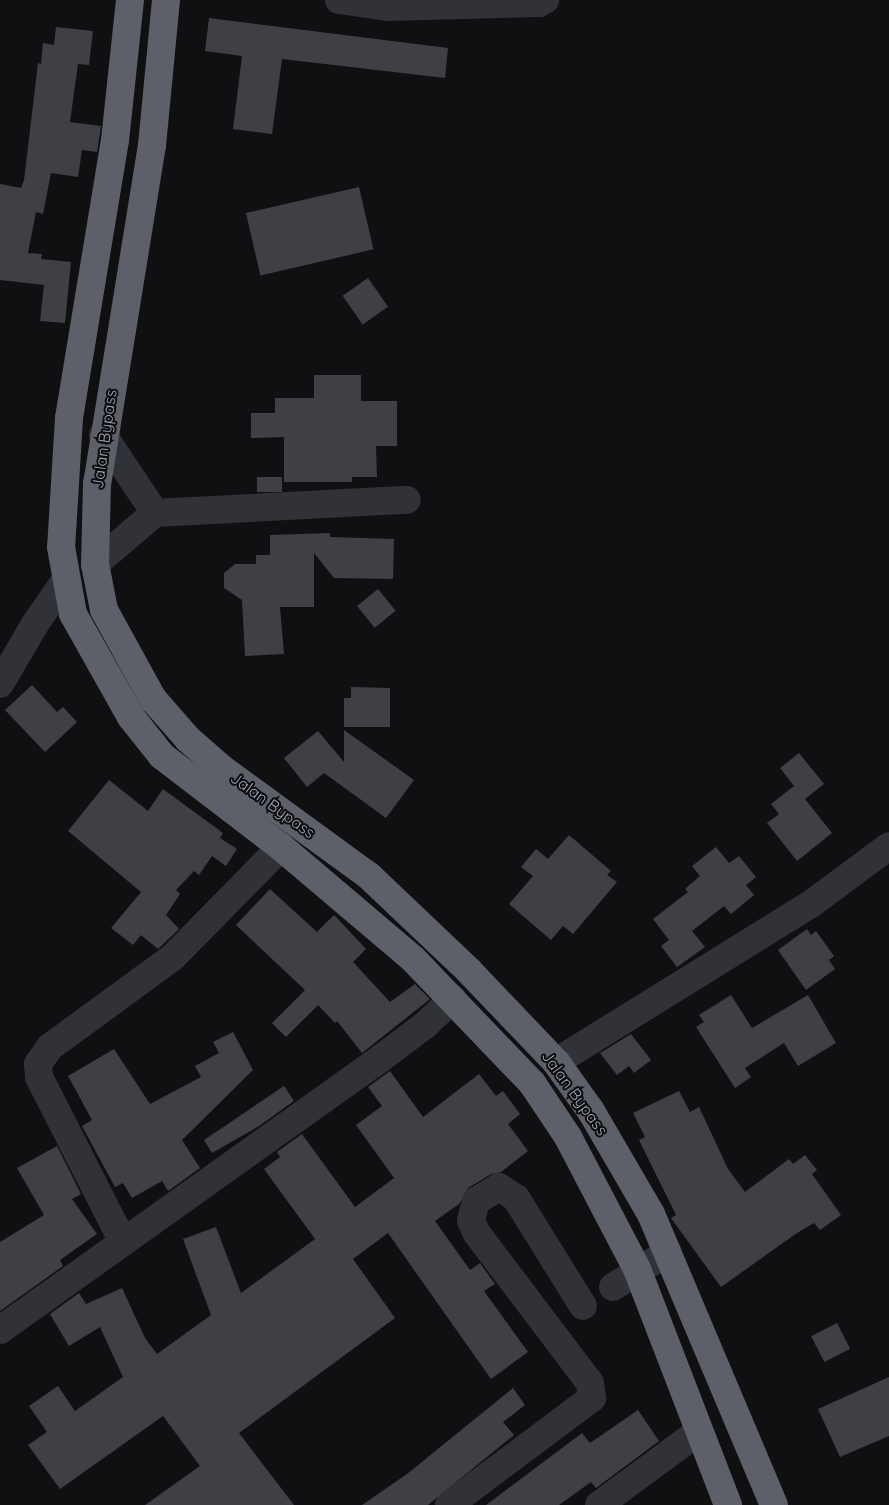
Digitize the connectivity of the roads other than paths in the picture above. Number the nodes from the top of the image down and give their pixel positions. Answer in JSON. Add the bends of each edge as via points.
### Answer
{"nodes":[{"id":1,"x":130,"y":0,"type":"edge"},
{"id":2,"x":166,"y":0,"type":"edge"},
{"id":3,"x":340,"y":0,"type":"edge"},
{"id":4,"x":545,"y":0,"type":"edge"},
{"id":5,"x":388,"y":3,"type":"edge"},
{"id":6,"x":114,"y":140,"type":"junction"},
{"id":7,"x":152,"y":145,"type":"junction"},
{"id":8,"x":103,"y":435,"type":"junction"},
{"id":9,"x":407,"y":500,"type":"dead end"},
{"id":10,"x":154,"y":513,"type":"junction"},
{"id":11,"x":95,"y":564,"type":"junction"},
{"id":12,"x":65,"y":581,"type":"junction"},
{"id":13,"x":0,"y":684,"type":"edge"},
{"id":14,"x":889,"y":846,"type":"edge"},
{"id":15,"x":281,"y":847,"type":"junction"},
{"id":16,"x":454,"y":999,"type":"junction"},
{"id":17,"x":556,"y":1062,"type":"junction"},
{"id":18,"x":123,"y":1242,"type":"junction"},
{"id":19,"x":668,"y":1252,"type":"junction"},
{"id":20,"x":637,"y":1269,"type":"junction"},
{"id":21,"x":598,"y":1296,"type":"junction"},
{"id":22,"x":550,"y":1326,"type":"junction"},
{"id":23,"x":0,"y":1330,"type":"edge"},
{"id":24,"x":698,"y":1432,"type":"junction"},
{"id":25,"x":449,"y":1505,"type":"edge"},
{"id":26,"x":599,"y":1505,"type":"edge"},
{"id":27,"x":728,"y":1505,"type":"edge"},
{"id":28,"x":774,"y":1505,"type":"edge"}],
"edges":[{"from":1,"to":6,"type":"highway","name":"Jalan Bypass"},
{"from":2,"to":7,"type":"highway","name":"Jalan Bypass"},
{"from":3,"to":5,"type":"street"},
{"from":4,"to":5,"type":"street","via":[[539,4]]},
{"from":6,"to":7,"type":"highway"},
{"from":6,"to":12,"type":"highway","name":"Jalan Bypass","via":[[69,418],[61,547]]},
{"from":7,"to":8,"type":"highway","name":"Jalan Bypass"},
{"from":8,"to":10,"type":"street"},
{"from":8,"to":11,"type":"highway","name":"Jalan Bypass","via":[[97,483]]},
{"from":9,"to":10,"type":"street"},
{"from":10,"to":11,"type":"street"},
{"from":11,"to":17,"type":"highway","name":"Jalan Bypass","via":[[104,610],[116,637],[153,700],[188,739],[221,768],[368,875],[469,971]]},
{"from":12,"to":13,"type":"street"},
{"from":12,"to":15,"type":"highway","name":"Jalan Bypass","via":[[73,614],[131,718],[156,748]]},
{"from":14,"to":17,"type":"street","via":[[811,904]]},
{"from":15,"to":16,"type":"highway","name":"Jalan Bypass","via":[[413,959]]},
{"from":15,"to":18,"type":"street","via":[[173,956],[50,1047],[38,1064],[39,1076]]},
{"from":16,"to":18,"type":"street","via":[[379,1059]]},
{"from":16,"to":20,"type":"highway","name":"Jalan Bypass","via":[[532,1083],[568,1137]]},
{"from":17,"to":19,"type":"highway","name":"Jalan Bypass","via":[[629,1172]]},
{"from":18,"to":23,"type":"street"},
{"from":19,"to":20,"type":"street"},
{"from":19,"to":28,"type":"highway","name":"Jalan Bypass"},
{"from":20,"to":21,"type":"street"},
{"from":20,"to":24,"type":"highway","name":"Jalan Bypass"},
{"from":21,"to":22,"type":"street"},
{"from":21,"to":22,"type":"street","via":[[516,1198],[498,1187],[476,1201],[471,1220],[476,1232]]},
{"from":22,"to":25,"type":"street","via":[[590,1383],[592,1398]]},
{"from":24,"to":26,"type":"street"},
{"from":24,"to":27,"type":"highway","name":"Jalan Bypass"}]}
